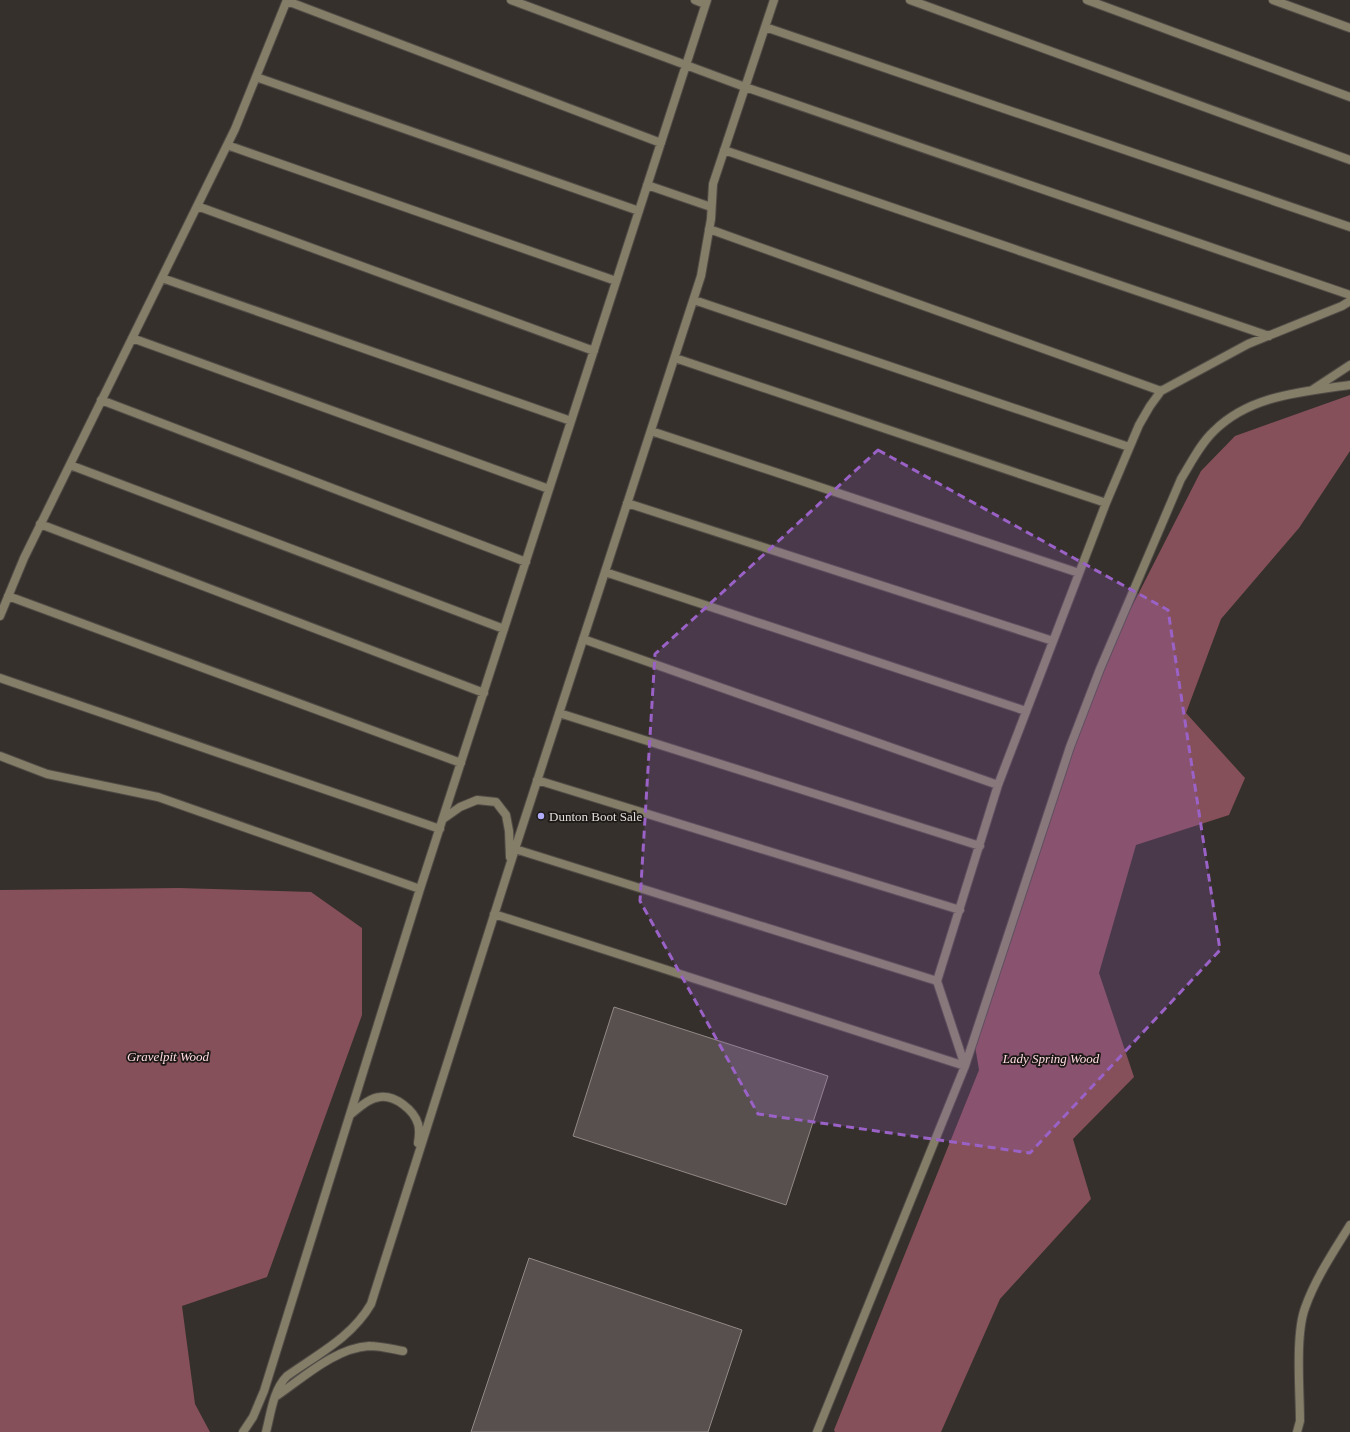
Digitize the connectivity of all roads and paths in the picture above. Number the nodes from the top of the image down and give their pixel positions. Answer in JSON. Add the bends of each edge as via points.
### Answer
{"nodes":[{"id":1,"x":511,"y":0,"type":"edge"},
{"id":2,"x":695,"y":0,"type":"edge"},
{"id":3,"x":774,"y":0,"type":"edge"},
{"id":4,"x":910,"y":0,"type":"edge"},
{"id":5,"x":1087,"y":0,"type":"edge"},
{"id":6,"x":1273,"y":0,"type":"edge"},
{"id":7,"x":287,"y":1,"type":"edge"},
{"id":8,"x":706,"y":2,"type":"edge"},
{"id":9,"x":765,"y":27,"type":"junction"},
{"id":10,"x":1350,"y":28,"type":"edge"},
{"id":11,"x":686,"y":65,"type":"junction"},
{"id":12,"x":256,"y":77,"type":"junction"},
{"id":13,"x":745,"y":87,"type":"junction"},
{"id":14,"x":1350,"y":97,"type":"edge"},
{"id":15,"x":661,"y":143,"type":"junction"},
{"id":16,"x":227,"y":145,"type":"junction"},
{"id":17,"x":724,"y":150,"type":"junction"},
{"id":18,"x":1350,"y":160,"type":"edge"},
{"id":19,"x":647,"y":185,"type":"junction"},
{"id":20,"x":197,"y":206,"type":"junction"},
{"id":21,"x":711,"y":207,"type":"junction"},
{"id":22,"x":639,"y":211,"type":"junction"},
{"id":23,"x":1350,"y":227,"type":"edge"},
{"id":24,"x":709,"y":229,"type":"junction"},
{"id":25,"x":162,"y":278,"type":"junction"},
{"id":26,"x":616,"y":281,"type":"junction"},
{"id":27,"x":1350,"y":295,"type":"edge"},
{"id":28,"x":694,"y":300,"type":"junction"},
{"id":29,"x":1350,"y":301,"type":"edge"},
{"id":30,"x":1269,"y":336,"type":"junction"},
{"id":31,"x":132,"y":338,"type":"junction"},
{"id":32,"x":594,"y":351,"type":"junction"},
{"id":33,"x":675,"y":358,"type":"junction"},
{"id":34,"x":1350,"y":365,"type":"edge"},
{"id":35,"x":1350,"y":385,"type":"edge"},
{"id":36,"x":1162,"y":391,"type":"junction"},
{"id":37,"x":1309,"y":391,"type":"junction"},
{"id":38,"x":101,"y":400,"type":"junction"},
{"id":39,"x":571,"y":421,"type":"junction"},
{"id":40,"x":651,"y":431,"type":"junction"},
{"id":41,"x":1129,"y":447,"type":"junction"},
{"id":42,"x":70,"y":465,"type":"junction"},
{"id":43,"x":549,"y":489,"type":"junction"},
{"id":44,"x":627,"y":503,"type":"junction"},
{"id":45,"x":1106,"y":503,"type":"junction"},
{"id":46,"x":40,"y":524,"type":"junction"},
{"id":47,"x":526,"y":562,"type":"junction"},
{"id":48,"x":605,"y":572,"type":"junction"},
{"id":49,"x":1079,"y":573,"type":"junction"},
{"id":50,"x":8,"y":596,"type":"junction"},
{"id":51,"x":0,"y":616,"type":"edge"},
{"id":52,"x":504,"y":629,"type":"junction"},
{"id":53,"x":583,"y":639,"type":"junction"},
{"id":54,"x":1053,"y":641,"type":"junction"},
{"id":55,"x":0,"y":678,"type":"edge"},
{"id":56,"x":484,"y":693,"type":"junction"},
{"id":57,"x":1026,"y":711,"type":"junction"},
{"id":58,"x":559,"y":713,"type":"junction"},
{"id":59,"x":0,"y":756,"type":"edge"},
{"id":60,"x":462,"y":763,"type":"junction"},
{"id":61,"x":537,"y":780,"type":"junction"},
{"id":62,"x":998,"y":785,"type":"junction"},
{"id":63,"x":443,"y":820,"type":"junction"},
{"id":64,"x":440,"y":829,"type":"junction"},
{"id":65,"x":980,"y":846,"type":"junction"},
{"id":66,"x":515,"y":849,"type":"junction"},
{"id":67,"x":510,"y":865,"type":"junction"},
{"id":68,"x":420,"y":889,"type":"junction"},
{"id":69,"x":960,"y":910,"type":"junction"},
{"id":70,"x":494,"y":914,"type":"junction"},
{"id":71,"x":937,"y":981,"type":"junction"},
{"id":72,"x":965,"y":1066,"type":"junction"},
{"id":73,"x":351,"y":1115,"type":"junction"},
{"id":74,"x":418,"y":1152,"type":"junction"},
{"id":75,"x":1350,"y":1225,"type":"edge"},
{"id":76,"x":403,"y":1351,"type":"dead end"},
{"id":77,"x":275,"y":1397,"type":"junction"},
{"id":78,"x":243,"y":1432,"type":"edge"},
{"id":79,"x":266,"y":1432,"type":"edge"},
{"id":80,"x":817,"y":1432,"type":"edge"},
{"id":81,"x":1297,"y":1432,"type":"edge"}],
"edges":[{"from":1,"to":11,"type":"lane"},
{"from":2,"to":8,"type":"lane"},
{"from":3,"to":9,"type":"lane"},
{"from":4,"to":18,"type":"lane"},
{"from":5,"to":14,"type":"lane"},
{"from":6,"to":10,"type":"lane"},
{"from":7,"to":12,"type":"lane"},
{"from":7,"to":15,"type":"lane"},
{"from":8,"to":11,"type":"lane"},
{"from":9,"to":13,"type":"lane"},
{"from":9,"to":23,"type":"lane"},
{"from":11,"to":13,"type":"lane"},
{"from":11,"to":15,"type":"lane"},
{"from":12,"to":16,"type":"lane"},
{"from":12,"to":22,"type":"lane"},
{"from":13,"to":17,"type":"lane"},
{"from":13,"to":27,"type":"lane"},
{"from":15,"to":19,"type":"lane"},
{"from":16,"to":20,"type":"lane"},
{"from":16,"to":26,"type":"lane"},
{"from":17,"to":21,"type":"lane","via":[[713,184]]},
{"from":17,"to":30,"type":"lane"},
{"from":19,"to":21,"type":"lane"},
{"from":19,"to":22,"type":"lane"},
{"from":20,"to":25,"type":"lane"},
{"from":20,"to":32,"type":"lane"},
{"from":21,"to":24,"type":"lane"},
{"from":22,"to":26,"type":"lane"},
{"from":24,"to":28,"type":"lane"},
{"from":24,"to":36,"type":"lane"},
{"from":25,"to":31,"type":"lane"},
{"from":25,"to":39,"type":"lane"},
{"from":26,"to":32,"type":"lane"},
{"from":28,"to":33,"type":"lane"},
{"from":28,"to":41,"type":"lane"},
{"from":29,"to":30,"type":"lane"},
{"from":30,"to":36,"type":"lane","via":[[1248,344]]},
{"from":31,"to":38,"type":"lane"},
{"from":31,"to":43,"type":"lane"},
{"from":32,"to":39,"type":"lane"},
{"from":33,"to":40,"type":"lane"},
{"from":33,"to":45,"type":"lane"},
{"from":34,"to":37,"type":"lane"},
{"from":35,"to":37,"type":"lane"},
{"from":36,"to":41,"type":"lane","via":[[1150,406]]},
{"from":37,"to":72,"type":"lane","via":[[1270,398],[1233,416],[1214,431],[1181,479],[1100,669],[1070,747]]},
{"from":38,"to":42,"type":"lane"},
{"from":38,"to":47,"type":"lane"},
{"from":39,"to":43,"type":"lane"},
{"from":40,"to":44,"type":"lane"},
{"from":40,"to":49,"type":"lane"},
{"from":41,"to":45,"type":"lane"},
{"from":42,"to":46,"type":"lane"},
{"from":42,"to":52,"type":"lane"},
{"from":43,"to":47,"type":"lane"},
{"from":44,"to":48,"type":"lane"},
{"from":44,"to":54,"type":"lane"},
{"from":45,"to":49,"type":"lane"},
{"from":46,"to":50,"type":"lane"},
{"from":46,"to":56,"type":"lane"},
{"from":47,"to":52,"type":"lane"},
{"from":48,"to":53,"type":"lane"},
{"from":48,"to":57,"type":"lane"},
{"from":49,"to":54,"type":"lane"},
{"from":50,"to":51,"type":"lane"},
{"from":50,"to":60,"type":"lane"},
{"from":52,"to":56,"type":"lane"},
{"from":53,"to":58,"type":"lane"},
{"from":53,"to":62,"type":"lane"},
{"from":54,"to":57,"type":"lane"},
{"from":55,"to":64,"type":"lane"},
{"from":56,"to":60,"type":"lane"},
{"from":57,"to":62,"type":"lane"},
{"from":58,"to":61,"type":"lane"},
{"from":58,"to":65,"type":"lane"},
{"from":59,"to":68,"type":"lane","via":[[47,774],[158,797]]},
{"from":60,"to":63,"type":"lane"},
{"from":61,"to":66,"type":"lane"},
{"from":61,"to":69,"type":"lane"},
{"from":62,"to":65,"type":"lane"},
{"from":63,"to":64,"type":"lane"},
{"from":63,"to":67,"type":"lane","via":[[460,807],[476,800],[496,802],[506,815]]},
{"from":64,"to":68,"type":"lane"},
{"from":65,"to":69,"type":"lane"},
{"from":66,"to":67,"type":"lane"},
{"from":66,"to":71,"type":"lane"},
{"from":67,"to":70,"type":"lane"},
{"from":68,"to":73,"type":"lane"},
{"from":69,"to":71,"type":"lane"},
{"from":70,"to":72,"type":"lane"},
{"from":70,"to":74,"type":"lane"},
{"from":71,"to":72,"type":"lane"},
{"from":72,"to":80,"type":"lane"},
{"from":73,"to":74,"type":"lane","via":[[372,1099],[394,1099],[406,1107],[419,1125]]},
{"from":73,"to":78,"type":"lane","via":[[264,1391],[253,1417]]},
{"from":74,"to":77,"type":"lane","via":[[368,1308],[348,1333],[287,1376]]},
{"from":75,"to":81,"type":"lane","via":[[1304,1309],[1300,1336],[1300,1421]]},
{"from":76,"to":77,"type":"lane","via":[[370,1346],[359,1348],[334,1358]]},
{"from":77,"to":79,"type":"lane"}]}
